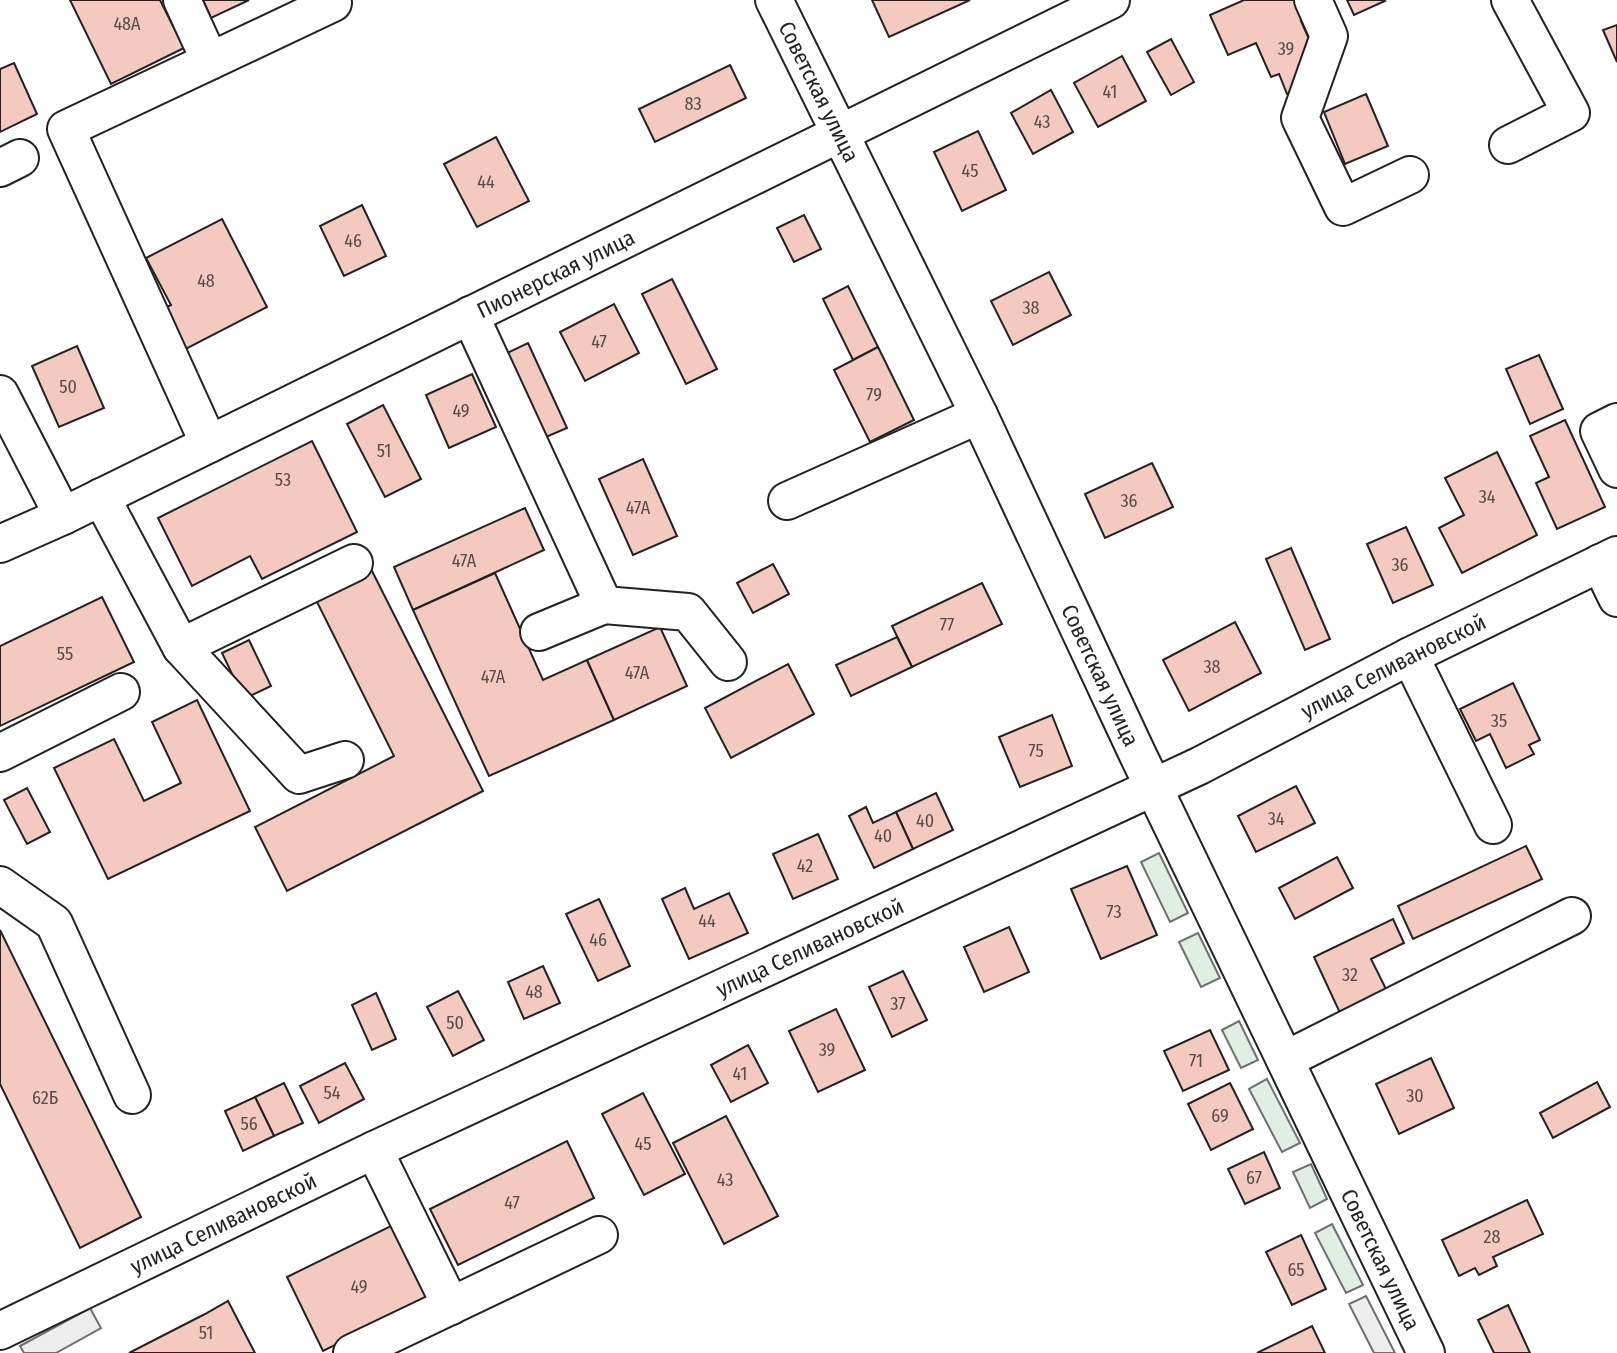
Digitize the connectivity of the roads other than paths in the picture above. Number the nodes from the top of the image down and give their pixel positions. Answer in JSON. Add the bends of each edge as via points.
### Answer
{"nodes":[{"id":1,"x":182,"y":0,"type":"edge"},
{"id":2,"x":774,"y":0,"type":"edge"},
{"id":3,"x":1111,"y":0,"type":"edge"},
{"id":4,"x":1313,"y":0,"type":"edge"},
{"id":5,"x":1510,"y":0,"type":"edge"},
{"id":6,"x":333,"y":3,"type":"dead end"},
{"id":7,"x":210,"y":61,"type":"junction"},
{"id":8,"x":840,"y":134,"type":"junction"},
{"id":9,"x":1508,"y":145,"type":"dead end"},
{"id":10,"x":1410,"y":175,"type":"dead end"},
{"id":11,"x":470,"y":315,"type":"junction"},
{"id":12,"x":0,"y":394,"type":"edge"},
{"id":13,"x":979,"y":415,"type":"junction"},
{"id":14,"x":1617,"y":422,"type":"edge"},
{"id":15,"x":209,"y":444,"type":"junction"},
{"id":16,"x":1617,"y":469,"type":"edge"},
{"id":17,"x":101,"y":497,"type":"junction"},
{"id":18,"x":787,"y":501,"type":"dead end"},
{"id":19,"x":63,"y":516,"type":"junction"},
{"id":20,"x":0,"y":544,"type":"edge"},
{"id":21,"x":1608,"y":559,"type":"edge"},
{"id":22,"x":354,"y":563,"type":"dead end"},
{"id":23,"x":1617,"y":598,"type":"edge"},
{"id":24,"x":604,"y":605,"type":"junction"},
{"id":25,"x":539,"y":632,"type":"dead end"},
{"id":26,"x":181,"y":647,"type":"junction"},
{"id":27,"x":1410,"y":656,"type":"junction"},
{"id":28,"x":728,"y":662,"type":"dead end"},
{"id":29,"x":121,"y":692,"type":"dead end"},
{"id":30,"x":0,"y":753,"type":"edge"},
{"id":31,"x":345,"y":760,"type":"dead end"},
{"id":32,"x":1154,"y":787,"type":"junction"},
{"id":33,"x":1493,"y":825,"type":"dead end"},
{"id":34,"x":0,"y":885,"type":"edge"},
{"id":35,"x":1572,"y":916,"type":"dead end"},
{"id":36,"x":1285,"y":1060,"type":"junction"},
{"id":37,"x":132,"y":1095,"type":"dead end"},
{"id":38,"x":374,"y":1150,"type":"junction"},
{"id":39,"x":599,"y":1235,"type":"dead end"},
{"id":40,"x":451,"y":1306,"type":"junction"},
{"id":41,"x":0,"y":1331,"type":"edge"},
{"id":42,"x":352,"y":1353,"type":"edge"},
{"id":43,"x":1426,"y":1353,"type":"edge"}],
"edges":[{"from":1,"to":7,"type":"street"},
{"from":2,"to":8,"type":"street","name":"Советская улица"},
{"from":3,"to":8,"type":"street","name":"Пионерская улица"},
{"from":4,"to":10,"type":"street","via":[[1329,36],[1300,118],[1343,207]]},
{"from":5,"to":9,"type":"street","via":[[1571,113]]},
{"from":6,"to":7,"type":"street"},
{"from":7,"to":15,"type":"street","via":[[66,129]]},
{"from":8,"to":11,"type":"street","name":"Пионерская улица"},
{"from":8,"to":13,"type":"street","name":"Советская улица"},
{"from":11,"to":15,"type":"street","name":"Пионерская улица"},
{"from":11,"to":24,"type":"street"},
{"from":12,"to":19,"type":"street"},
{"from":13,"to":18,"type":"street"},
{"from":13,"to":32,"type":"street","name":"Советская улица"},
{"from":14,"to":16,"type":"street","via":[[1599,431]]},
{"from":15,"to":17,"type":"street","name":"Пионерская улица"},
{"from":17,"to":19,"type":"street","name":"Пионерская улица"},
{"from":17,"to":26,"type":"street"},
{"from":19,"to":20,"type":"street","name":"Пионерская улица"},
{"from":21,"to":23,"type":"street"},
{"from":21,"to":27,"type":"street","name":"улица Селивановской"},
{"from":22,"to":26,"type":"street"},
{"from":24,"to":25,"type":"street"},
{"from":24,"to":28,"type":"street","via":[[688,612]]},
{"from":26,"to":31,"type":"street","via":[[299,775]]},
{"from":27,"to":32,"type":"street","name":"улица Селивановской"},
{"from":27,"to":33,"type":"street"},
{"from":29,"to":30,"type":"street"},
{"from":32,"to":36,"type":"street","name":"Советская улица"},
{"from":32,"to":38,"type":"street","name":"улица Селивановской"},
{"from":34,"to":37,"type":"street","via":[[54,923]]},
{"from":35,"to":36,"type":"street"},
{"from":36,"to":43,"type":"street","name":"Советская улица"},
{"from":38,"to":40,"type":"street"},
{"from":38,"to":41,"type":"street","name":"улица Селивановской"},
{"from":39,"to":40,"type":"street"},
{"from":40,"to":42,"type":"street"}]}
